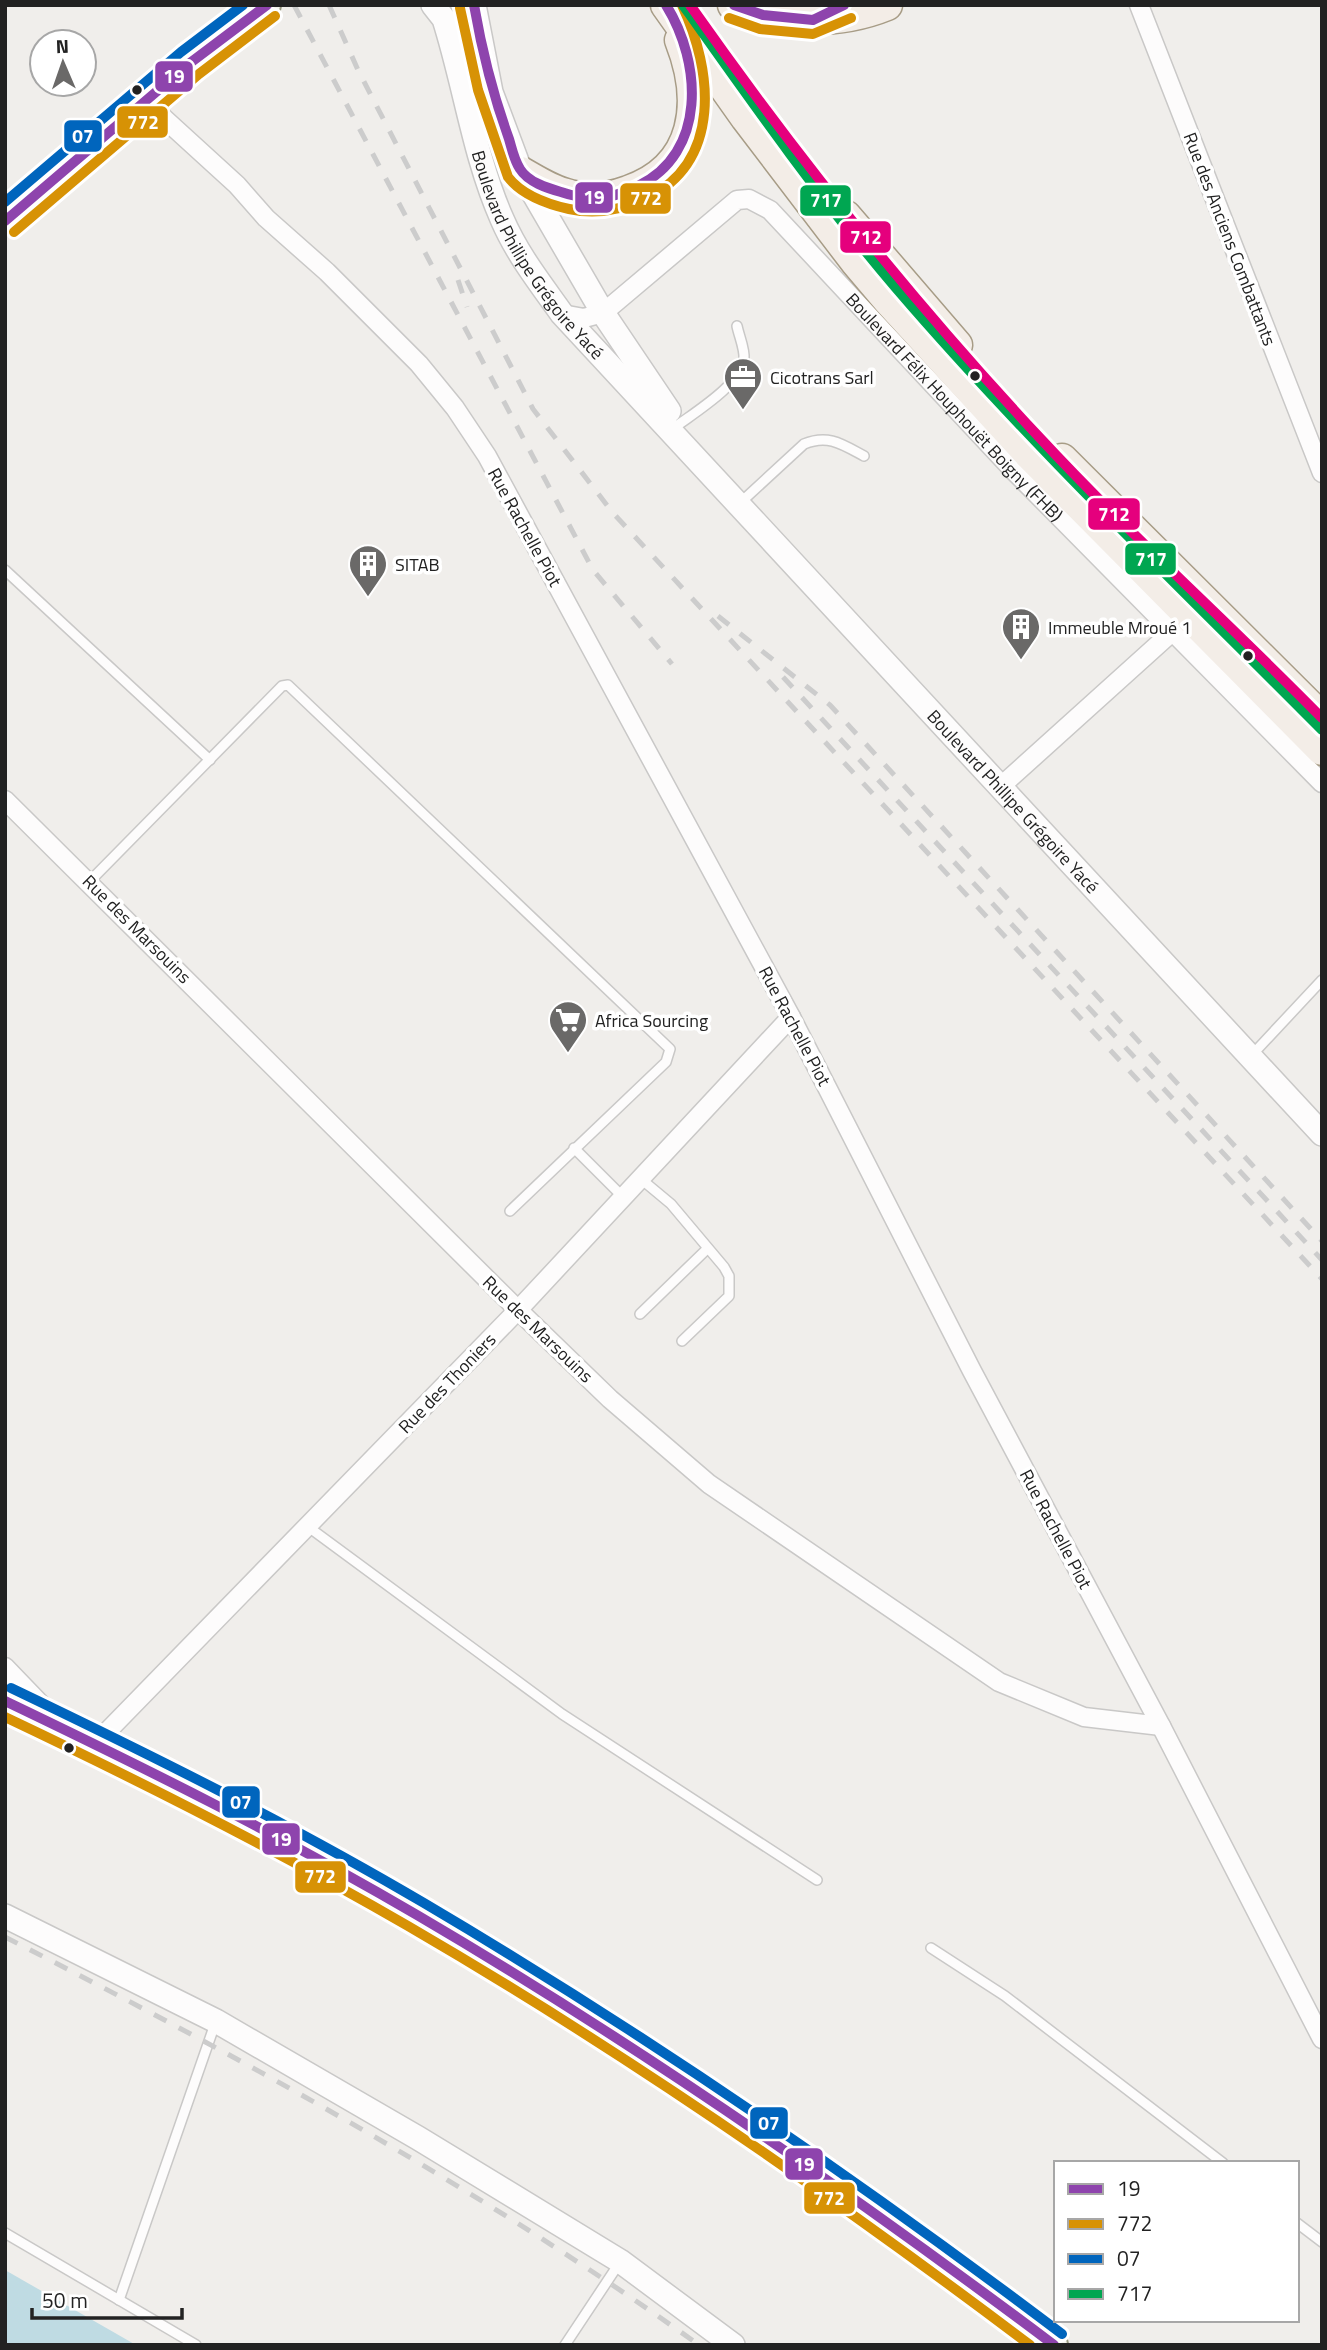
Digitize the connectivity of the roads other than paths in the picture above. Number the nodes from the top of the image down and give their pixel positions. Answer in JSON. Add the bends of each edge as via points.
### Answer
{"nodes":[{"id":1,"x":267,"y":5,"type":"edge"},
{"id":2,"x":433,"y":5,"type":"edge"},
{"id":3,"x":474,"y":5,"type":"edge"},
{"id":4,"x":733,"y":5,"type":"edge"},
{"id":5,"x":845,"y":5,"type":"edge"},
{"id":6,"x":887,"y":5,"type":"edge"},
{"id":7,"x":1139,"y":5,"type":"edge"},
{"id":8,"x":675,"y":7,"type":"edge"},
{"id":9,"x":813,"y":20,"type":"junction"},
{"id":10,"x":146,"y":102,"type":"junction"},
{"id":11,"x":521,"y":172,"type":"junction"},
{"id":12,"x":5,"y":220,"type":"edge"},
{"id":13,"x":603,"y":313,"type":"junction"},
{"id":14,"x":562,"y":314,"type":"junction"},
{"id":15,"x":737,"y":326,"type":"dead end"},
{"id":16,"x":925,"y":340,"type":"junction"},
{"id":17,"x":944,"y":395,"type":"junction"},
{"id":18,"x":678,"y":425,"type":"junction"},
{"id":19,"x":864,"y":456,"type":"dead end"},
{"id":20,"x":706,"y":466,"type":"junction"},
{"id":21,"x":1322,"y":473,"type":"edge"},
{"id":22,"x":740,"y":503,"type":"junction"},
{"id":23,"x":5,"y":570,"type":"edge"},
{"id":24,"x":1172,"y":632,"type":"junction"},
{"id":25,"x":1310,"y":697,"type":"edge"},
{"id":26,"x":1322,"y":718,"type":"edge"},
{"id":27,"x":1322,"y":750,"type":"edge"},
{"id":28,"x":210,"y":760,"type":"junction"},
{"id":29,"x":1322,"y":783,"type":"edge"},
{"id":30,"x":999,"y":788,"type":"junction"},
{"id":31,"x":5,"y":800,"type":"edge"},
{"id":32,"x":90,"y":881,"type":"junction"},
{"id":33,"x":1322,"y":980,"type":"edge"},
{"id":34,"x":791,"y":1017,"type":"junction"},
{"id":35,"x":1250,"y":1057,"type":"junction"},
{"id":36,"x":1322,"y":1134,"type":"edge"},
{"id":37,"x":574,"y":1147,"type":"junction"},
{"id":38,"x":641,"y":1179,"type":"junction"},
{"id":39,"x":624,"y":1198,"type":"junction"},
{"id":40,"x":510,"y":1211,"type":"dead end"},
{"id":41,"x":707,"y":1249,"type":"junction"},
{"id":42,"x":517,"y":1310,"type":"junction"},
{"id":43,"x":640,"y":1314,"type":"dead end"},
{"id":44,"x":682,"y":1341,"type":"dead end"},
{"id":45,"x":307,"y":1526,"type":"junction"},
{"id":46,"x":5,"y":1667,"type":"edge"},
{"id":47,"x":5,"y":1701,"type":"edge"},
{"id":48,"x":1161,"y":1726,"type":"junction"},
{"id":49,"x":63,"y":1728,"type":"junction"},
{"id":50,"x":96,"y":1743,"type":"junction"},
{"id":51,"x":817,"y":1880,"type":"dead end"},
{"id":52,"x":5,"y":1916,"type":"edge"},
{"id":53,"x":931,"y":1948,"type":"dead end"},
{"id":54,"x":216,"y":2021,"type":"junction"},
{"id":55,"x":1322,"y":2039,"type":"edge"},
{"id":56,"x":1220,"y":2161,"type":"edge"},
{"id":57,"x":1299,"y":2224,"type":"edge"},
{"id":58,"x":5,"y":2233,"type":"edge"},
{"id":59,"x":1322,"y":2242,"type":"edge"},
{"id":60,"x":621,"y":2261,"type":"junction"},
{"id":61,"x":119,"y":2300,"type":"junction"},
{"id":62,"x":196,"y":2345,"type":"edge"},
{"id":63,"x":565,"y":2345,"type":"edge"},
{"id":64,"x":733,"y":2345,"type":"edge"},
{"id":65,"x":1054,"y":2345,"type":"edge"}],
"edges":[{"from":1,"to":10,"type":"main road"},
{"from":2,"to":14,"type":"street","name":"Boulevard Phillipe Grégoire Yacé","via":[[444,19],[485,175],[502,219],[527,267]]},
{"from":3,"to":11,"type":"street","name":"Boulevard Phillipe Grégoire Yacé","via":[[491,92]]},
{"from":4,"to":9,"type":"main road","via":[[763,15]]},
{"from":5,"to":9,"type":"main road"},
{"from":6,"to":9,"type":"main road"},
{"from":7,"to":21,"type":"street","name":"Rue des Anciens Combattants"},
{"from":8,"to":11,"type":"main road","via":[[694,96],[681,151],[662,174],[637,188],[597,199],[546,187]]},
{"from":8,"to":16,"type":"main road","name":"Boulevard Félix Houphouët Boigny (FHB)","via":[[746,118],[855,261]]},
{"from":8,"to":25,"type":"main road","via":[[760,103],[869,247],[1041,439]]},
{"from":10,"to":12,"type":"main road"},
{"from":10,"to":34,"type":"street","name":"Rue Rachelle Piot","via":[[345,290],[456,408],[487,456]]},
{"from":11,"to":13,"type":"street","name":"Boulevard Phillipe Grégoire Yacé"},
{"from":13,"to":14,"type":"street","via":[[584,318]]},
{"from":13,"to":17,"type":"street","name":"Boulevard Félix Houphouët Boigny (FHB)","via":[[720,210],[749,199],[770,210]]},
{"from":13,"to":18,"type":"street","name":"Boulevard Phillipe Grégoire Yacé"},
{"from":14,"to":20,"type":"street","name":"Boulevard Phillipe Grégoire Yacé"},
{"from":15,"to":18,"type":"lane","via":[[744,358],[741,367],[730,384]]},
{"from":16,"to":17,"type":"main road"},
{"from":16,"to":27,"type":"main road","name":"Boulevard Félix Houphouët Boigny (FHB)","via":[[1039,464]]},
{"from":17,"to":24,"type":"street","name":"Boulevard Félix Houphouët Boigny (FHB)"},
{"from":18,"to":20,"type":"street","name":"Boulevard Phillipe Grégoire Yacé"},
{"from":19,"to":22,"type":"lane","via":[[831,438],[815,439]]},
{"from":20,"to":22,"type":"street","name":"Boulevard Phillipe Grégoire Yacé"},
{"from":22,"to":30,"type":"street","name":"Boulevard Phillipe Grégoire Yacé"},
{"from":23,"to":28,"type":"lane"},
{"from":24,"to":29,"type":"street","name":"Boulevard Félix Houphouët Boigny (FHB)"},
{"from":24,"to":30,"type":"street"},
{"from":25,"to":26,"type":"main road"},
{"from":28,"to":32,"type":"lane"},
{"from":28,"to":37,"type":"lane","via":[[288,685],[670,1049],[666,1062]]},
{"from":30,"to":35,"type":"street","name":"Boulevard Phillipe Grégoire Yacé"},
{"from":31,"to":32,"type":"street","name":"Rue des Marsouins"},
{"from":32,"to":42,"type":"street","name":"Rue des Marsouins"},
{"from":33,"to":35,"type":"lane"},
{"from":34,"to":38,"type":"street","name":"Rue des Thoniers"},
{"from":34,"to":48,"type":"street","name":"Rue Rachelle Piot","via":[[978,1383]]},
{"from":35,"to":36,"type":"street","name":"Boulevard Phillipe Grégoire Yacé"},
{"from":37,"to":39,"type":"lane"},
{"from":37,"to":40,"type":"lane"},
{"from":38,"to":39,"type":"street","name":"Rue des Thoniers"},
{"from":38,"to":41,"type":"lane","via":[[671,1204]]},
{"from":39,"to":42,"type":"street","name":"Rue des Thoniers"},
{"from":41,"to":43,"type":"lane"},
{"from":41,"to":44,"type":"lane","via":[[729,1276],[729,1296]]},
{"from":42,"to":45,"type":"street","name":"Rue des Thoniers"},
{"from":42,"to":48,"type":"street","name":"Rue des Marsouins","via":[[709,1484],[999,1682],[1084,1717]]},
{"from":45,"to":50,"type":"street","name":"Rue des Thoniers"},
{"from":45,"to":51,"type":"lane","via":[[562,1714]]},
{"from":46,"to":49,"type":"street"},
{"from":47,"to":49,"type":"main road"},
{"from":48,"to":55,"type":"street","name":"Rue Rachelle Piot"},
{"from":49,"to":50,"type":"main road"},
{"from":50,"to":65,"type":"main road","via":[[381,1894],[687,2081],[954,2268]]},
{"from":52,"to":54,"type":"street"},
{"from":53,"to":56,"type":"lane","via":[[1016,2004]]},
{"from":54,"to":60,"type":"street"},
{"from":54,"to":61,"type":"lane"},
{"from":57,"to":59,"type":"lane"},
{"from":58,"to":61,"type":"lane"},
{"from":60,"to":63,"type":"lane"},
{"from":60,"to":64,"type":"street"},
{"from":61,"to":62,"type":"lane"}]}
